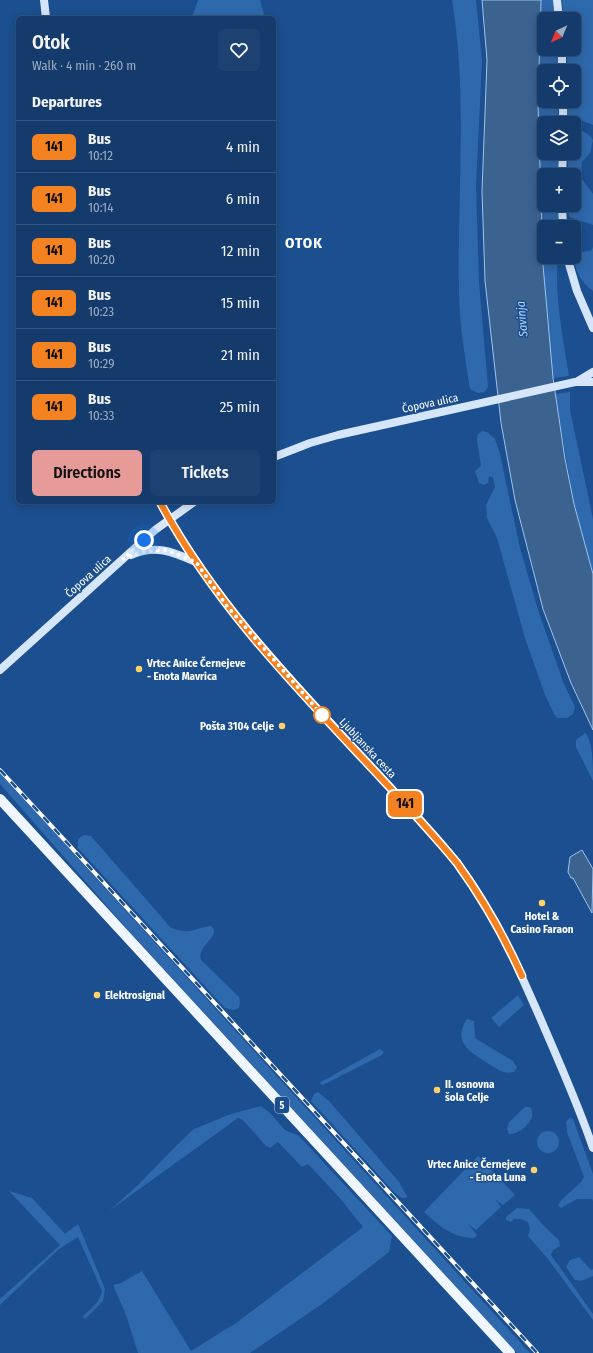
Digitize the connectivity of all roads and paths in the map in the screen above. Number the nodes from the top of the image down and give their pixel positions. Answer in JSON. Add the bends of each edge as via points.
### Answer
{"nodes":[{"id":1,"x":44,"y":0,"type":"edge"},
{"id":2,"x":557,"y":0,"type":"edge"},
{"id":3,"x":558,"y":12,"type":"edge"},
{"id":4,"x":46,"y":16,"type":"edge"},
{"id":5,"x":569,"y":264,"type":"edge"},
{"id":6,"x":593,"y":328,"type":"edge"},
{"id":7,"x":593,"y":372,"type":"edge"},
{"id":8,"x":593,"y":375,"type":"edge"},
{"id":9,"x":593,"y":382,"type":"edge"},
{"id":10,"x":572,"y":383,"type":"junction"},
{"id":11,"x":276,"y":456,"type":"edge"},
{"id":12,"x":161,"y":504,"type":"edge"},
{"id":13,"x":191,"y":504,"type":"edge"},
{"id":14,"x":169,"y":519,"type":"junction"},
{"id":15,"x":123,"y":559,"type":"junction"},
{"id":16,"x":196,"y":562,"type":"junction"},
{"id":17,"x":0,"y":670,"type":"edge"},
{"id":18,"x":0,"y":799,"type":"edge"},
{"id":19,"x":593,"y":1148,"type":"edge"},
{"id":20,"x":510,"y":1353,"type":"edge"}],
"edges":[{"from":1,"to":4,"type":"street"},
{"from":2,"to":3,"type":"street"},
{"from":5,"to":6,"type":"street","via":[[577,291]]},
{"from":7,"to":8,"type":"street"},
{"from":7,"to":10,"type":"street"},
{"from":9,"to":10,"type":"street","name":"Čopova ulica"},
{"from":10,"to":11,"type":"street","name":"Čopova ulica","via":[[338,435]]},
{"from":12,"to":14,"type":"street","name":"Ljubljanska cesta"},
{"from":13,"to":14,"type":"street","name":"Čopova ulica"},
{"from":14,"to":15,"type":"street","name":"Čopova ulica"},
{"from":14,"to":16,"type":"street","name":"Ljubljanska cesta"},
{"from":15,"to":16,"type":"street","via":[[139,552],[166,550]]},
{"from":15,"to":17,"type":"street","name":"Čopova ulica"},
{"from":16,"to":19,"type":"street","name":"Ljubljanska cesta","via":[[227,606],[261,647],[457,863],[480,894],[522,976],[577,1103]]},
{"from":18,"to":20,"type":"main road","number":"5"}]}
